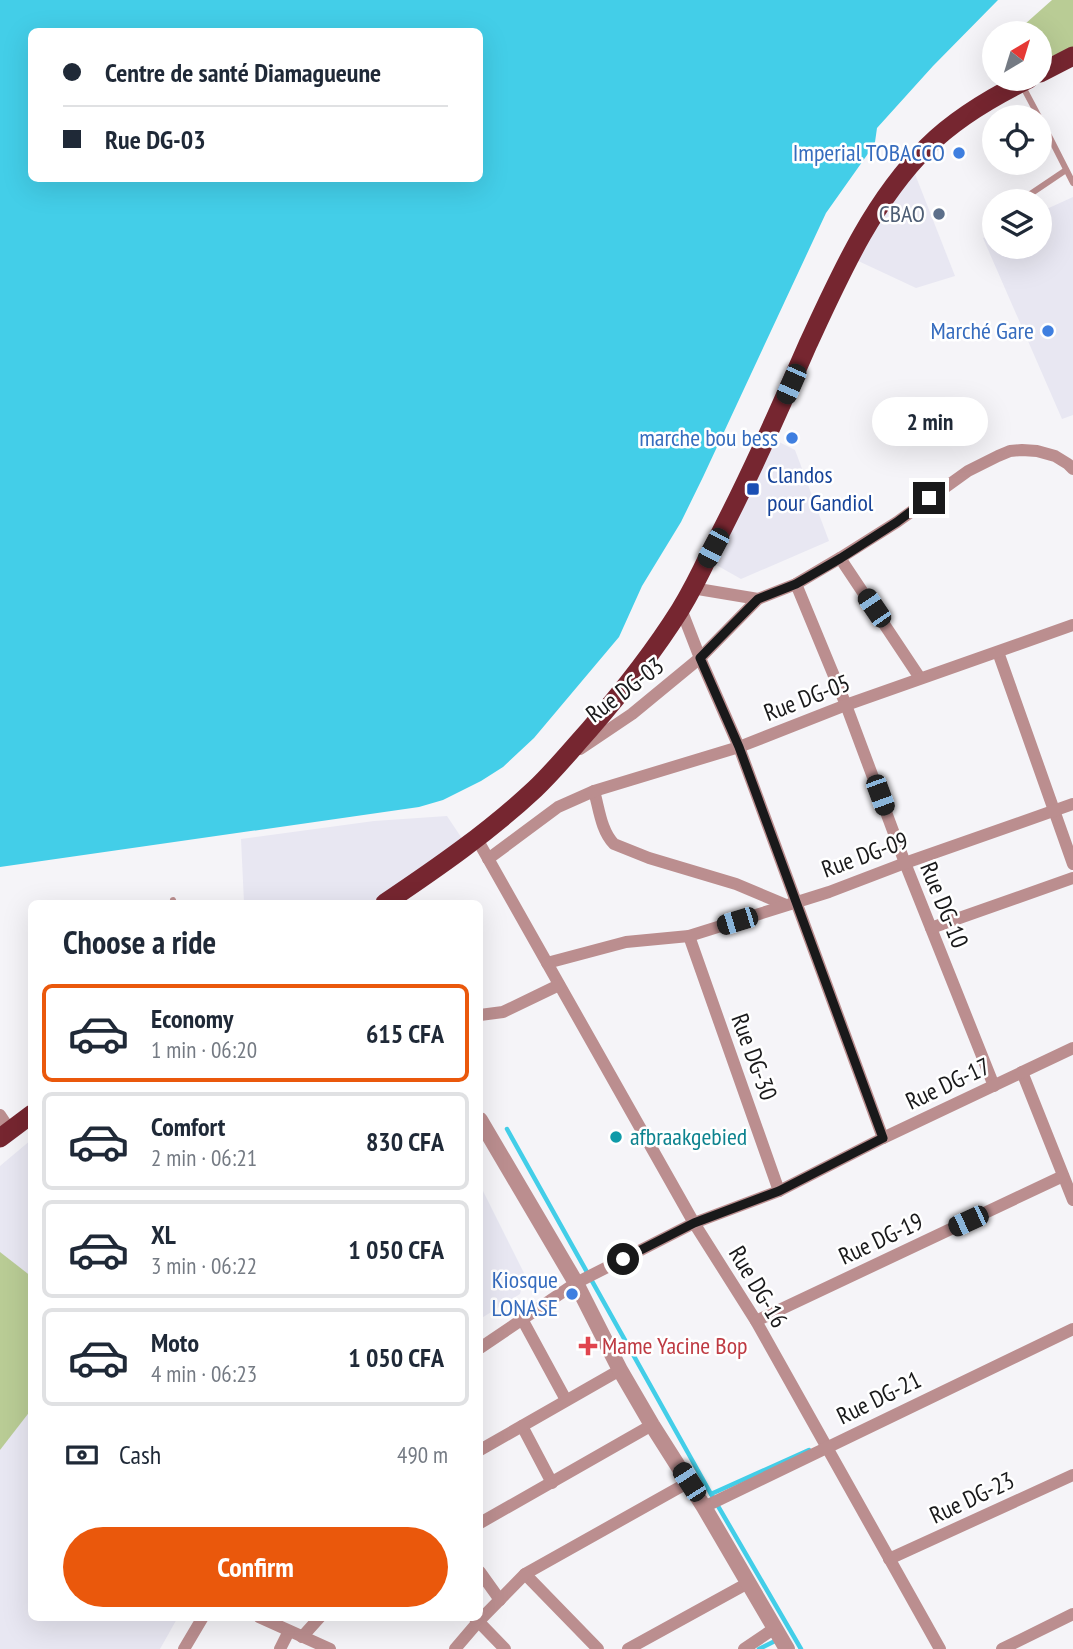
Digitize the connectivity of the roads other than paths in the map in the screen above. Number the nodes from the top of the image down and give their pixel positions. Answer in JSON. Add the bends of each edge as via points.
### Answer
{"nodes":[{"id":1,"x":1073,"y":56,"type":"edge"},
{"id":2,"x":1052,"y":67,"type":"edge"},
{"id":3,"x":1007,"y":91,"type":"edge"},
{"id":4,"x":1052,"y":143,"type":"edge"},
{"id":5,"x":1066,"y":170,"type":"junction"},
{"id":6,"x":1073,"y":183,"type":"edge"},
{"id":7,"x":1038,"y":189,"type":"edge"},
{"id":8,"x":1071,"y":466,"type":"edge"},
{"id":9,"x":841,"y":558,"type":"junction"},
{"id":10,"x":796,"y":584,"type":"junction"},
{"id":11,"x":692,"y":588,"type":"junction"},
{"id":12,"x":758,"y":599,"type":"junction"},
{"id":13,"x":681,"y":608,"type":"junction"},
{"id":14,"x":1073,"y":625,"type":"edge"},
{"id":15,"x":998,"y":652,"type":"junction"},
{"id":16,"x":700,"y":658,"type":"junction"},
{"id":17,"x":920,"y":678,"type":"junction"},
{"id":18,"x":846,"y":705,"type":"junction"},
{"id":19,"x":739,"y":747,"type":"junction"},
{"id":20,"x":560,"y":764,"type":"junction"},
{"id":21,"x":594,"y":791,"type":"junction"},
{"id":22,"x":1073,"y":804,"type":"edge"},
{"id":23,"x":1054,"y":811,"type":"junction"},
{"id":24,"x":477,"y":839,"type":"junction"},
{"id":25,"x":488,"y":859,"type":"junction"},
{"id":26,"x":905,"y":863,"type":"junction"},
{"id":27,"x":1073,"y":864,"type":"edge"},
{"id":28,"x":1073,"y":878,"type":"edge"},
{"id":29,"x":389,"y":900,"type":"edge"},
{"id":30,"x":790,"y":904,"type":"junction"},
{"id":31,"x":931,"y":928,"type":"junction"},
{"id":32,"x":689,"y":936,"type":"junction"},
{"id":33,"x":547,"y":963,"type":"junction"},
{"id":34,"x":559,"y":985,"type":"junction"},
{"id":35,"x":483,"y":1015,"type":"edge"},
{"id":36,"x":1073,"y":1048,"type":"edge"},
{"id":37,"x":1022,"y":1072,"type":"junction"},
{"id":38,"x":994,"y":1086,"type":"junction"},
{"id":39,"x":28,"y":1116,"type":"edge"},
{"id":40,"x":483,"y":1125,"type":"edge"},
{"id":41,"x":3,"y":1128,"type":"edge"},
{"id":42,"x":883,"y":1138,"type":"junction"},
{"id":43,"x":1063,"y":1176,"type":"junction"},
{"id":44,"x":779,"y":1191,"type":"junction"},
{"id":45,"x":1073,"y":1200,"type":"edge"},
{"id":46,"x":694,"y":1223,"type":"junction"},
{"id":47,"x":576,"y":1283,"type":"junction"},
{"id":48,"x":522,"y":1319,"type":"junction"},
{"id":49,"x":755,"y":1321,"type":"junction"},
{"id":50,"x":1073,"y":1329,"type":"edge"},
{"id":51,"x":483,"y":1346,"type":"edge"},
{"id":52,"x":620,"y":1370,"type":"junction"},
{"id":53,"x":566,"y":1400,"type":"junction"},
{"id":54,"x":652,"y":1425,"type":"junction"},
{"id":55,"x":522,"y":1426,"type":"junction"},
{"id":56,"x":827,"y":1447,"type":"junction"},
{"id":57,"x":483,"y":1448,"type":"edge"},
{"id":58,"x":1073,"y":1475,"type":"edge"},
{"id":59,"x":689,"y":1482,"type":"junction"},
{"id":60,"x":552,"y":1483,"type":"junction"},
{"id":61,"x":704,"y":1507,"type":"junction"},
{"id":62,"x":483,"y":1521,"type":"edge"},
{"id":63,"x":889,"y":1559,"type":"junction"},
{"id":64,"x":525,"y":1574,"type":"junction"},
{"id":65,"x":483,"y":1576,"type":"edge"},
{"id":66,"x":748,"y":1583,"type":"junction"},
{"id":67,"x":499,"y":1600,"type":"junction"},
{"id":68,"x":483,"y":1613,"type":"edge"},
{"id":69,"x":1073,"y":1614,"type":"edge"},
{"id":70,"x":201,"y":1621,"type":"edge"},
{"id":71,"x":268,"y":1621,"type":"edge"},
{"id":72,"x":316,"y":1621,"type":"edge"},
{"id":73,"x":475,"y":1621,"type":"edge"},
{"id":74,"x":478,"y":1621,"type":"edge"},
{"id":75,"x":775,"y":1628,"type":"junction"},
{"id":76,"x":289,"y":1631,"type":"junction"},
{"id":77,"x":302,"y":1637,"type":"junction"},
{"id":78,"x":590,"y":1646,"type":"edge"},
{"id":79,"x":184,"y":1649,"type":"edge"},
{"id":80,"x":280,"y":1649,"type":"edge"},
{"id":81,"x":330,"y":1649,"type":"edge"},
{"id":82,"x":455,"y":1649,"type":"edge"},
{"id":83,"x":505,"y":1649,"type":"edge"},
{"id":84,"x":628,"y":1649,"type":"edge"},
{"id":85,"x":744,"y":1649,"type":"edge"},
{"id":86,"x":787,"y":1649,"type":"edge"},
{"id":87,"x":940,"y":1649,"type":"edge"},
{"id":88,"x":1002,"y":1649,"type":"edge"}],
"edges":[{"from":1,"to":2,"type":"highway"},
{"from":3,"to":11,"type":"highway","via":[[967,114],[928,146],[879,207],[850,256],[736,504]]},
{"from":4,"to":5,"type":"lane"},
{"from":5,"to":6,"type":"lane"},
{"from":5,"to":7,"type":"lane"},
{"from":8,"to":9,"type":"street","name":"Rue DG-03","via":[[1037,451],[998,456],[968,471]]},
{"from":9,"to":10,"type":"street","name":"Rue DG-03"},
{"from":9,"to":17,"type":"street"},
{"from":10,"to":12,"type":"street","name":"Rue DG-03"},
{"from":10,"to":18,"type":"street","name":"Rue DG-10"},
{"from":11,"to":12,"type":"street"},
{"from":11,"to":13,"type":"highway"},
{"from":12,"to":16,"type":"street","name":"Rue DG-03"},
{"from":13,"to":16,"type":"street"},
{"from":13,"to":20,"type":"highway","via":[[640,668]]},
{"from":14,"to":15,"type":"street","name":"Rue DG-05"},
{"from":15,"to":17,"type":"street","name":"Rue DG-05"},
{"from":15,"to":23,"type":"street"},
{"from":16,"to":19,"type":"street"},
{"from":16,"to":20,"type":"street","name":"Rue DG-03","via":[[632,714]]},
{"from":17,"to":18,"type":"street","name":"Rue DG-05"},
{"from":18,"to":19,"type":"street","name":"Rue DG-05"},
{"from":18,"to":26,"type":"street","name":"Rue DG-10"},
{"from":19,"to":21,"type":"street","name":"Rue DG-05"},
{"from":19,"to":30,"type":"street"},
{"from":20,"to":24,"type":"highway"},
{"from":21,"to":25,"type":"street","name":"Rue DG-05","via":[[558,807]]},
{"from":21,"to":30,"type":"street","via":[[614,844]]},
{"from":22,"to":23,"type":"street","name":"Rue DG-09"},
{"from":23,"to":26,"type":"street","name":"Rue DG-09"},
{"from":23,"to":27,"type":"street"},
{"from":24,"to":25,"type":"street","name":"Rue DG-16"},
{"from":24,"to":29,"type":"highway"},
{"from":25,"to":33,"type":"street","name":"Rue DG-16"},
{"from":26,"to":30,"type":"street","name":"Rue DG-09"},
{"from":26,"to":31,"type":"street","name":"Rue DG-10"},
{"from":28,"to":31,"type":"street"},
{"from":30,"to":32,"type":"street","name":"Rue DG-09"},
{"from":30,"to":42,"type":"street"},
{"from":31,"to":38,"type":"street","name":"Rue DG-10"},
{"from":32,"to":33,"type":"street","name":"Rue DG-09","via":[[626,942]]},
{"from":32,"to":44,"type":"street","name":"Rue DG-30"},
{"from":33,"to":34,"type":"street","name":"Rue DG-16"},
{"from":34,"to":35,"type":"street","via":[[503,1012]]},
{"from":34,"to":46,"type":"street","name":"Rue DG-16"},
{"from":36,"to":37,"type":"street","name":"Rue DG-17"},
{"from":37,"to":38,"type":"street","name":"Rue DG-17"},
{"from":37,"to":43,"type":"street"},
{"from":38,"to":42,"type":"street","name":"Rue DG-17"},
{"from":39,"to":41,"type":"highway"},
{"from":40,"to":47,"type":"street"},
{"from":42,"to":44,"type":"street","name":"Rue DG-17"},
{"from":43,"to":45,"type":"street"},
{"from":43,"to":49,"type":"street","name":"Rue DG-19"},
{"from":44,"to":46,"type":"street","name":"Rue DG-17"},
{"from":46,"to":47,"type":"street","name":"Rue DG-17"},
{"from":46,"to":49,"type":"street","name":"Rue DG-16"},
{"from":47,"to":48,"type":"street","name":"Rue DG-17"},
{"from":47,"to":52,"type":"street"},
{"from":48,"to":51,"type":"street","name":"Rue DG-17"},
{"from":48,"to":53,"type":"street"},
{"from":49,"to":56,"type":"street","name":"Rue DG-16"},
{"from":50,"to":56,"type":"street","name":"Rue DG-21"},
{"from":52,"to":53,"type":"street"},
{"from":52,"to":54,"type":"street"},
{"from":53,"to":55,"type":"street"},
{"from":54,"to":59,"type":"street"},
{"from":54,"to":60,"type":"street"},
{"from":55,"to":57,"type":"street"},
{"from":55,"to":60,"type":"street"},
{"from":56,"to":61,"type":"street","name":"Rue DG-21"},
{"from":56,"to":63,"type":"street","name":"Rue DG-16"},
{"from":58,"to":63,"type":"street","name":"Rue DG-23"},
{"from":59,"to":61,"type":"street"},
{"from":59,"to":64,"type":"street"},
{"from":60,"to":62,"type":"street"},
{"from":61,"to":66,"type":"street"},
{"from":63,"to":87,"type":"street","name":"Rue DG-16"},
{"from":64,"to":67,"type":"street"},
{"from":64,"to":78,"type":"street"},
{"from":65,"to":67,"type":"street"},
{"from":66,"to":75,"type":"street"},
{"from":66,"to":84,"type":"street"},
{"from":67,"to":68,"type":"street"},
{"from":69,"to":88,"type":"street"},
{"from":70,"to":79,"type":"street"},
{"from":71,"to":76,"type":"street"},
{"from":72,"to":77,"type":"street"},
{"from":73,"to":82,"type":"street"},
{"from":74,"to":83,"type":"street"},
{"from":75,"to":85,"type":"street"},
{"from":75,"to":86,"type":"street"},
{"from":76,"to":77,"type":"street"},
{"from":76,"to":80,"type":"street"},
{"from":77,"to":81,"type":"street"}]}
